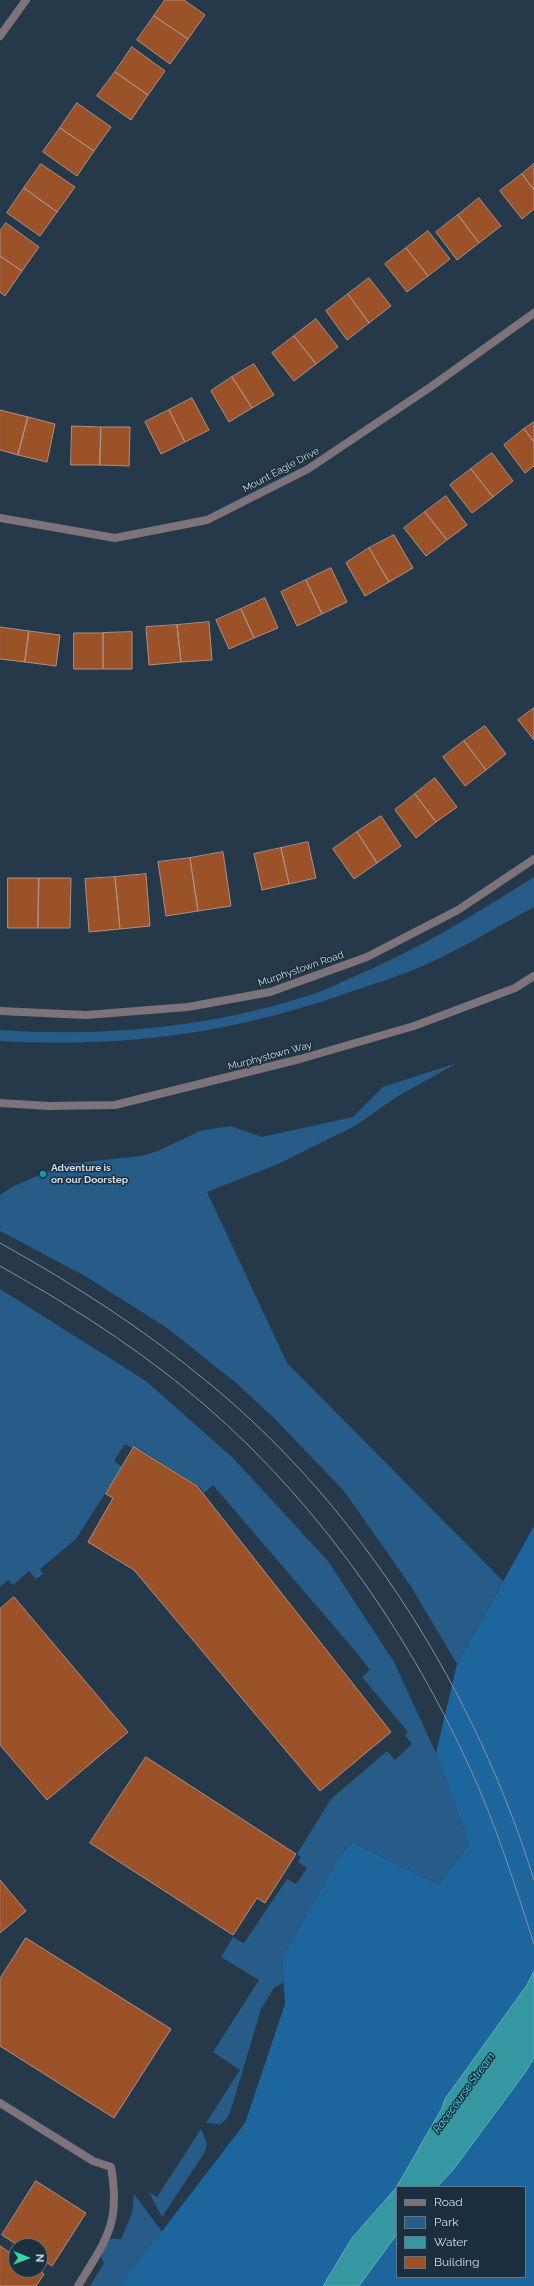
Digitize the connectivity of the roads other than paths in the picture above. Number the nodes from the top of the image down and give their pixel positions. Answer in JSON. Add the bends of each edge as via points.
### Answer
{"nodes":[{"id":1,"x":26,"y":0,"type":"edge"},
{"id":2,"x":0,"y":36,"type":"edge"},
{"id":3,"x":534,"y":313,"type":"edge"},
{"id":4,"x":0,"y":518,"type":"edge"},
{"id":5,"x":534,"y":859,"type":"edge"},
{"id":6,"x":534,"y":976,"type":"edge"},
{"id":7,"x":0,"y":1011,"type":"edge"},
{"id":8,"x":0,"y":1103,"type":"edge"},
{"id":9,"x":0,"y":2103,"type":"edge"},
{"id":10,"x":78,"y":2286,"type":"edge"}],
"edges":[{"from":1,"to":2,"type":"street"},
{"from":3,"to":4,"type":"street","name":"Mount Eagle Drive","via":[[432,386],[308,469],[207,520],[115,538]]},
{"from":5,"to":7,"type":"street","name":"Murphystown Road","via":[[458,910],[367,957],[270,992],[188,1007],[86,1015]]},
{"from":6,"to":8,"type":"street","name":"Murphystown Way","via":[[515,988],[414,1026],[300,1059],[115,1105],[49,1106]]},
{"from":9,"to":10,"type":"street","via":[[93,2161],[111,2167],[115,2201],[113,2220],[108,2236]]}]}
